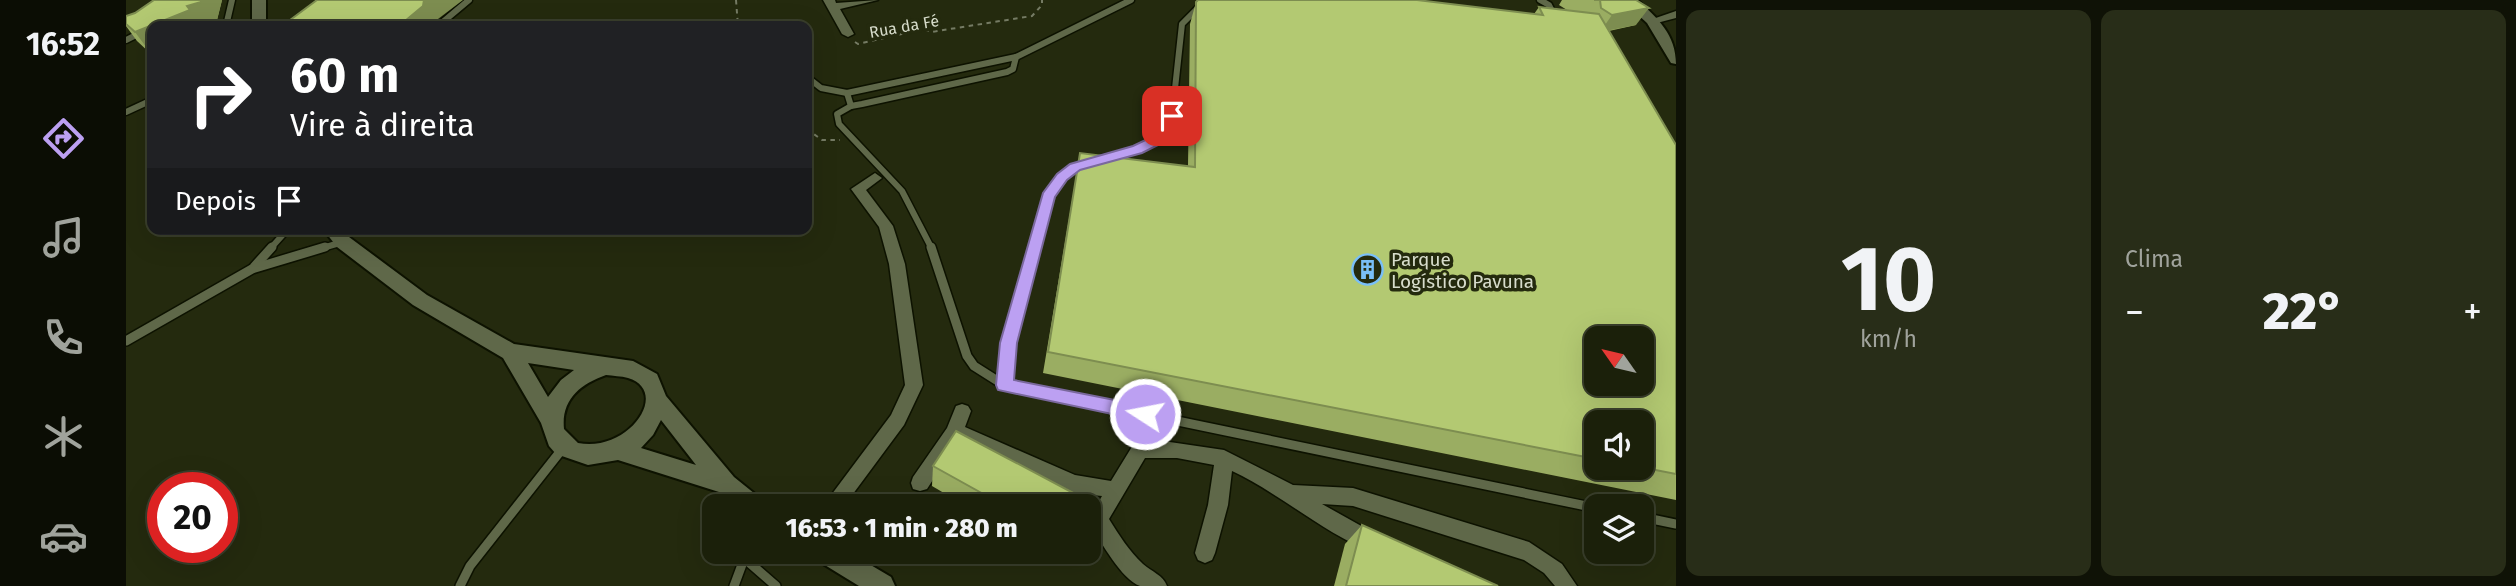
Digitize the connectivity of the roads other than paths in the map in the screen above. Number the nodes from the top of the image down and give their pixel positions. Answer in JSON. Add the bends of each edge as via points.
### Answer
{"nodes":[{"id":1,"x":232,"y":0,"type":"edge"},
{"id":2,"x":259,"y":0,"type":"edge"},
{"id":3,"x":469,"y":0,"type":"edge"},
{"id":4,"x":872,"y":0,"type":"edge"},
{"id":5,"x":1131,"y":0,"type":"edge"},
{"id":6,"x":1206,"y":0,"type":"edge"},
{"id":7,"x":1541,"y":0,"type":"edge"},
{"id":8,"x":830,"y":4,"type":"edge"},
{"id":9,"x":1631,"y":5,"type":"edge"},
{"id":10,"x":1676,"y":14,"type":"edge"},
{"id":11,"x":227,"y":21,"type":"edge"},
{"id":12,"x":259,"y":21,"type":"edge"},
{"id":13,"x":444,"y":21,"type":"edge"},
{"id":14,"x":1653,"y":21,"type":"junction"},
{"id":15,"x":1554,"y":25,"type":"edge"},
{"id":16,"x":147,"y":29,"type":"edge"},
{"id":17,"x":848,"y":34,"type":"road end"},
{"id":18,"x":126,"y":40,"type":"edge"},
{"id":19,"x":1016,"y":57,"type":"junction"},
{"id":20,"x":1676,"y":60,"type":"edge"},
{"id":21,"x":812,"y":81,"type":"edge"},
{"id":22,"x":847,"y":93,"type":"junction"},
{"id":23,"x":147,"y":102,"type":"edge"},
{"id":24,"x":851,"y":106,"type":"junction"},
{"id":25,"x":126,"y":112,"type":"edge"},
{"id":26,"x":875,"y":178,"type":"dead end"},
{"id":27,"x":283,"y":235,"type":"edge"},
{"id":28,"x":337,"y":236,"type":"edge"},
{"id":29,"x":252,"y":269,"type":"junction"},
{"id":30,"x":126,"y":341,"type":"edge"},
{"id":31,"x":509,"y":352,"type":"junction"},
{"id":32,"x":606,"y":367,"type":"junction"},
{"id":33,"x":1004,"y":385,"type":"junction"},
{"id":34,"x":658,"y":401,"type":"junction"},
{"id":35,"x":962,"y":411,"type":"dead end"},
{"id":36,"x":550,"y":418,"type":"junction"},
{"id":37,"x":955,"y":431,"type":"junction"},
{"id":38,"x":564,"y":447,"type":"junction"},
{"id":39,"x":617,"y":450,"type":"junction"},
{"id":40,"x":1224,"y":458,"type":"junction"},
{"id":41,"x":920,"y":483,"type":"dead end"},
{"id":42,"x":726,"y":484,"type":"junction"},
{"id":43,"x":1074,"y":484,"type":"junction"},
{"id":44,"x":1115,"y":490,"type":"junction"},
{"id":45,"x":1293,"y":493,"type":"junction"},
{"id":46,"x":738,"y":494,"type":"edge"},
{"id":47,"x":841,"y":494,"type":"edge"},
{"id":48,"x":1081,"y":494,"type":"edge"},
{"id":49,"x":1584,"y":506,"type":"edge"},
{"id":50,"x":1101,"y":515,"type":"edge"},
{"id":51,"x":1654,"y":519,"type":"edge"},
{"id":52,"x":1676,"y":524,"type":"edge"},
{"id":53,"x":1101,"y":525,"type":"edge"},
{"id":54,"x":1205,"y":554,"type":"dead end"},
{"id":55,"x":1397,"y":554,"type":"edge"},
{"id":56,"x":743,"y":564,"type":"edge"},
{"id":57,"x":755,"y":564,"type":"edge"},
{"id":58,"x":846,"y":564,"type":"edge"},
{"id":59,"x":460,"y":586,"type":"edge"},
{"id":60,"x":734,"y":586,"type":"edge"},
{"id":61,"x":776,"y":586,"type":"edge"},
{"id":62,"x":882,"y":586,"type":"edge"},
{"id":63,"x":1157,"y":586,"type":"edge"},
{"id":64,"x":1567,"y":586,"type":"edge"}],
"edges":[{"from":1,"to":11,"type":"lane"},
{"from":2,"to":12,"type":"street"},
{"from":3,"to":13,"type":"lane"},
{"from":4,"to":8,"type":"street"},
{"from":5,"to":19,"type":"lane"},
{"from":6,"to":33,"type":"lane","via":[[1182,24],[1172,116],[1160,139],[1075,167],[1048,197],[1008,343]]},
{"from":7,"to":15,"type":"lane","via":[[1554,14]]},
{"from":8,"to":17,"type":"street"},
{"from":9,"to":14,"type":"street"},
{"from":10,"to":14,"type":"street"},
{"from":14,"to":20,"type":"street"},
{"from":16,"to":18,"type":"lane"},
{"from":19,"to":22,"type":"lane"},
{"from":19,"to":24,"type":"lane","via":[[1013,69],[1007,72]]},
{"from":21,"to":22,"type":"lane","via":[[821,88]]},
{"from":22,"to":24,"type":"lane"},
{"from":23,"to":25,"type":"lane"},
{"from":24,"to":33,"type":"lane","via":[[837,114],[839,124],[902,191],[934,261],[967,356],[974,366]]},
{"from":26,"to":47,"type":"street","via":[[858,189],[886,226],[897,264],[914,385],[898,420]]},
{"from":27,"to":29,"type":"lane"},
{"from":28,"to":29,"type":"lane"},
{"from":28,"to":31,"type":"street","via":[[420,300]]},
{"from":29,"to":30,"type":"lane"},
{"from":31,"to":32,"type":"street"},
{"from":31,"to":36,"type":"street"},
{"from":32,"to":34,"type":"street","via":[[642,374],[656,390]]},
{"from":32,"to":36,"type":"street","via":[[568,385]]},
{"from":33,"to":49,"type":"lane"},
{"from":34,"to":39,"type":"street","via":[[642,435]]},
{"from":34,"to":42,"type":"street"},
{"from":35,"to":37,"type":"street"},
{"from":36,"to":38,"type":"street","via":[[555,439]]},
{"from":37,"to":41,"type":"street"},
{"from":37,"to":43,"type":"street"},
{"from":38,"to":39,"type":"street","via":[[588,455]]},
{"from":38,"to":59,"type":"lane","via":[[470,566]]},
{"from":39,"to":42,"type":"street"},
{"from":40,"to":44,"type":"street","via":[[1199,451],[1149,448],[1133,458]]},
{"from":40,"to":45,"type":"street"},
{"from":40,"to":54,"type":"street"},
{"from":42,"to":46,"type":"street"},
{"from":43,"to":44,"type":"street"},
{"from":43,"to":48,"type":"street"},
{"from":44,"to":50,"type":"street"},
{"from":45,"to":55,"type":"street","via":[[1336,524]]},
{"from":45,"to":64,"type":"street","via":[[1353,497],[1529,552],[1544,560]]},
{"from":51,"to":52,"type":"lane"},
{"from":53,"to":63,"type":"street","via":[[1137,572]]},
{"from":56,"to":60,"type":"lane"},
{"from":57,"to":61,"type":"lane"},
{"from":58,"to":62,"type":"street"}]}
